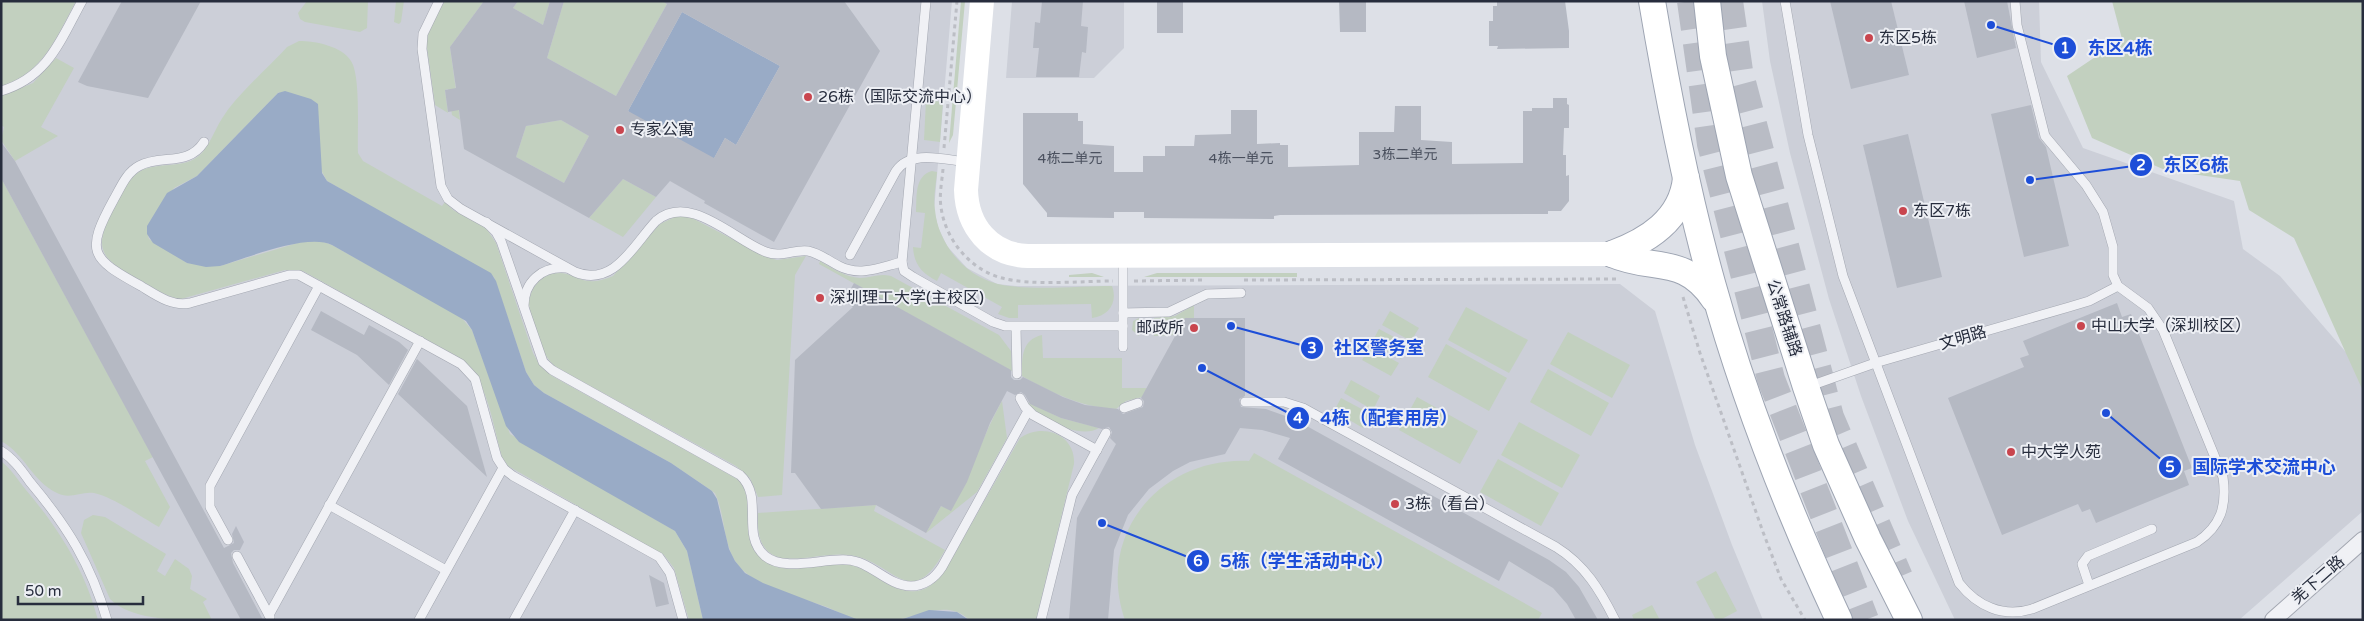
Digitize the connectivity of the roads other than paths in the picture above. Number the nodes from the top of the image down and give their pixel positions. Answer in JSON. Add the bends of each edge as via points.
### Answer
{"nodes":[{"id":1,"x":82,"y":1,"type":"edge"},
{"id":2,"x":440,"y":1,"type":"edge"},
{"id":3,"x":926,"y":1,"type":"edge"},
{"id":4,"x":982,"y":1,"type":"edge"},
{"id":5,"x":1652,"y":1,"type":"edge"},
{"id":6,"x":1707,"y":1,"type":"edge"},
{"id":7,"x":1785,"y":1,"type":"edge"},
{"id":8,"x":2016,"y":1,"type":"edge"},
{"id":9,"x":1,"y":91,"type":"edge"},
{"id":10,"x":204,"y":142,"type":"dead end"},
{"id":11,"x":912,"y":158,"type":"junction"},
{"id":12,"x":968,"y":162,"type":"junction"},
{"id":13,"x":1686,"y":178,"type":"junction"},
{"id":14,"x":486,"y":222,"type":"junction"},
{"id":15,"x":850,"y":254,"type":"dead end"},
{"id":16,"x":1124,"y":256,"type":"junction"},
{"id":17,"x":902,"y":262,"type":"junction"},
{"id":18,"x":1612,"y":267,"type":"junction"},
{"id":19,"x":575,"y":272,"type":"junction"},
{"id":20,"x":319,"y":286,"type":"junction"},
{"id":21,"x":2118,"y":286,"type":"junction"},
{"id":22,"x":1241,"y":293,"type":"dead end"},
{"id":23,"x":1718,"y":304,"type":"junction"},
{"id":24,"x":525,"y":312,"type":"junction"},
{"id":25,"x":1123,"y":313,"type":"junction"},
{"id":26,"x":1123,"y":326,"type":"junction"},
{"id":27,"x":1016,"y":327,"type":"junction"},
{"id":28,"x":420,"y":341,"type":"junction"},
{"id":29,"x":1123,"y":348,"type":"dead end"},
{"id":30,"x":1875,"y":364,"type":"junction"},
{"id":31,"x":1018,"y":374,"type":"dead end"},
{"id":32,"x":1806,"y":387,"type":"junction"},
{"id":33,"x":1020,"y":398,"type":"dead end"},
{"id":34,"x":1245,"y":402,"type":"dead end"},
{"id":35,"x":1138,"y":403,"type":"dead end"},
{"id":36,"x":1124,"y":408,"type":"dead end"},
{"id":37,"x":1028,"y":411,"type":"junction"},
{"id":38,"x":1106,"y":433,"type":"dead end"},
{"id":39,"x":1,"y":450,"type":"edge"},
{"id":40,"x":1096,"y":450,"type":"junction"},
{"id":41,"x":503,"y":468,"type":"junction"},
{"id":42,"x":329,"y":505,"type":"junction"},
{"id":43,"x":575,"y":510,"type":"junction"},
{"id":44,"x":2152,"y":529,"type":"dead end"},
{"id":45,"x":228,"y":540,"type":"dead end"},
{"id":46,"x":2363,"y":540,"type":"edge"},
{"id":47,"x":237,"y":556,"type":"dead end"},
{"id":48,"x":446,"y":570,"type":"junction"},
{"id":49,"x":2089,"y":585,"type":"junction"},
{"id":50,"x":270,"y":617,"type":"edge"},
{"id":51,"x":106,"y":620,"type":"edge"},
{"id":52,"x":419,"y":620,"type":"edge"},
{"id":53,"x":514,"y":620,"type":"edge"},
{"id":54,"x":683,"y":620,"type":"edge"},
{"id":55,"x":1041,"y":620,"type":"edge"},
{"id":56,"x":1615,"y":620,"type":"edge"},
{"id":57,"x":1839,"y":620,"type":"edge"},
{"id":58,"x":1908,"y":620,"type":"edge"},
{"id":59,"x":2273,"y":620,"type":"edge"}],
"edges":[{"from":1,"to":9,"type":"lane","via":[[42,67],[20,84]]},
{"from":2,"to":14,"type":"lane","via":[[422,39],[442,186],[452,203]]},
{"from":3,"to":11,"type":"lane"},
{"from":4,"to":12,"type":"street"},
{"from":5,"to":13,"type":"main road"},
{"from":6,"to":32,"type":"main road","name":"公常路辅路","via":[[1713,56],[1739,176]]},
{"from":7,"to":30,"type":"lane","via":[[1808,135],[1843,276]]},
{"from":8,"to":21,"type":"lane","via":[[2017,25],[2045,136],[2086,185],[2103,212],[2113,247],[2114,275]]},
{"from":10,"to":20,"type":"lane","via":[[186,158],[146,164],[127,176],[97,233],[98,251],[104,263],[114,272],[178,304],[288,275],[299,275]]},
{"from":11,"to":12,"type":"lane"},
{"from":11,"to":15,"type":"lane","via":[[897,168]]},
{"from":11,"to":17,"type":"lane"},
{"from":12,"to":16,"type":"street","via":[[968,211],[978,231],[995,247],[1022,256]]},
{"from":13,"to":18,"type":"main road","via":[[1678,205],[1662,228],[1642,240]]},
{"from":13,"to":23,"type":"main road"},
{"from":14,"to":19,"type":"lane"},
{"from":14,"to":24,"type":"lane","via":[[501,241]]},
{"from":16,"to":18,"type":"street"},
{"from":16,"to":25,"type":"lane"},
{"from":17,"to":19,"type":"lane","via":[[854,272],[808,251],[771,254],[694,213],[680,210],[665,214],[656,221],[609,272],[588,276]]},
{"from":17,"to":27,"type":"lane","via":[[904,270],[913,278],[993,322]]},
{"from":18,"to":23,"type":"main road","via":[[1633,262],[1684,270],[1704,285]]},
{"from":19,"to":24,"type":"lane","via":[[552,268],[536,276],[526,290]]},
{"from":20,"to":28,"type":"lane"},
{"from":20,"to":45,"type":"lane","via":[[211,481],[208,493],[210,507]]},
{"from":21,"to":30,"type":"lane","name":"文明路","via":[[2089,301]]},
{"from":21,"to":49,"type":"lane","via":[[2148,308],[2162,330],[2223,477],[2224,503],[2216,525],[2197,542]]},
{"from":22,"to":25,"type":"lane","via":[[1207,294],[1169,312]]},
{"from":23,"to":57,"type":"main road","via":[[1777,479]]},
{"from":24,"to":37,"type":"lane","via":[[540,356],[552,370],[745,479],[753,497],[755,542],[765,556],[783,563],[848,560],[900,584],[911,586],[926,582],[942,567]]},
{"from":25,"to":26,"type":"lane"},
{"from":26,"to":27,"type":"lane"},
{"from":26,"to":29,"type":"lane"},
{"from":27,"to":31,"type":"lane"},
{"from":28,"to":41,"type":"lane","via":[[461,364],[471,374]]},
{"from":28,"to":42,"type":"lane"},
{"from":30,"to":32,"type":"lane","name":"文明路"},
{"from":30,"to":49,"type":"lane","via":[[1959,582],[1967,593],[1974,600],[1998,611],[2022,612]]},
{"from":32,"to":58,"type":"main road","name":"公常路辅路","via":[[1826,445]]},
{"from":33,"to":37,"type":"lane"},
{"from":34,"to":56,"type":"lane","via":[[1284,402],[1303,408],[1556,547],[1591,577]]},
{"from":35,"to":36,"type":"lane"},
{"from":37,"to":40,"type":"lane"},
{"from":38,"to":40,"type":"lane"},
{"from":39,"to":51,"type":"lane","via":[[16,464],[70,533],[95,582]]},
{"from":40,"to":55,"type":"lane","via":[[1072,495]]},
{"from":41,"to":43,"type":"lane"},
{"from":41,"to":48,"type":"lane"},
{"from":42,"to":48,"type":"lane"},
{"from":42,"to":50,"type":"lane"},
{"from":43,"to":53,"type":"lane"},
{"from":43,"to":54,"type":"lane","via":[[662,560],[670,574]]},
{"from":44,"to":49,"type":"lane","via":[[2088,556],[2082,564]]},
{"from":46,"to":59,"type":"street","name":"羌下二路"},
{"from":47,"to":50,"type":"lane"},
{"from":48,"to":52,"type":"lane"}]}
